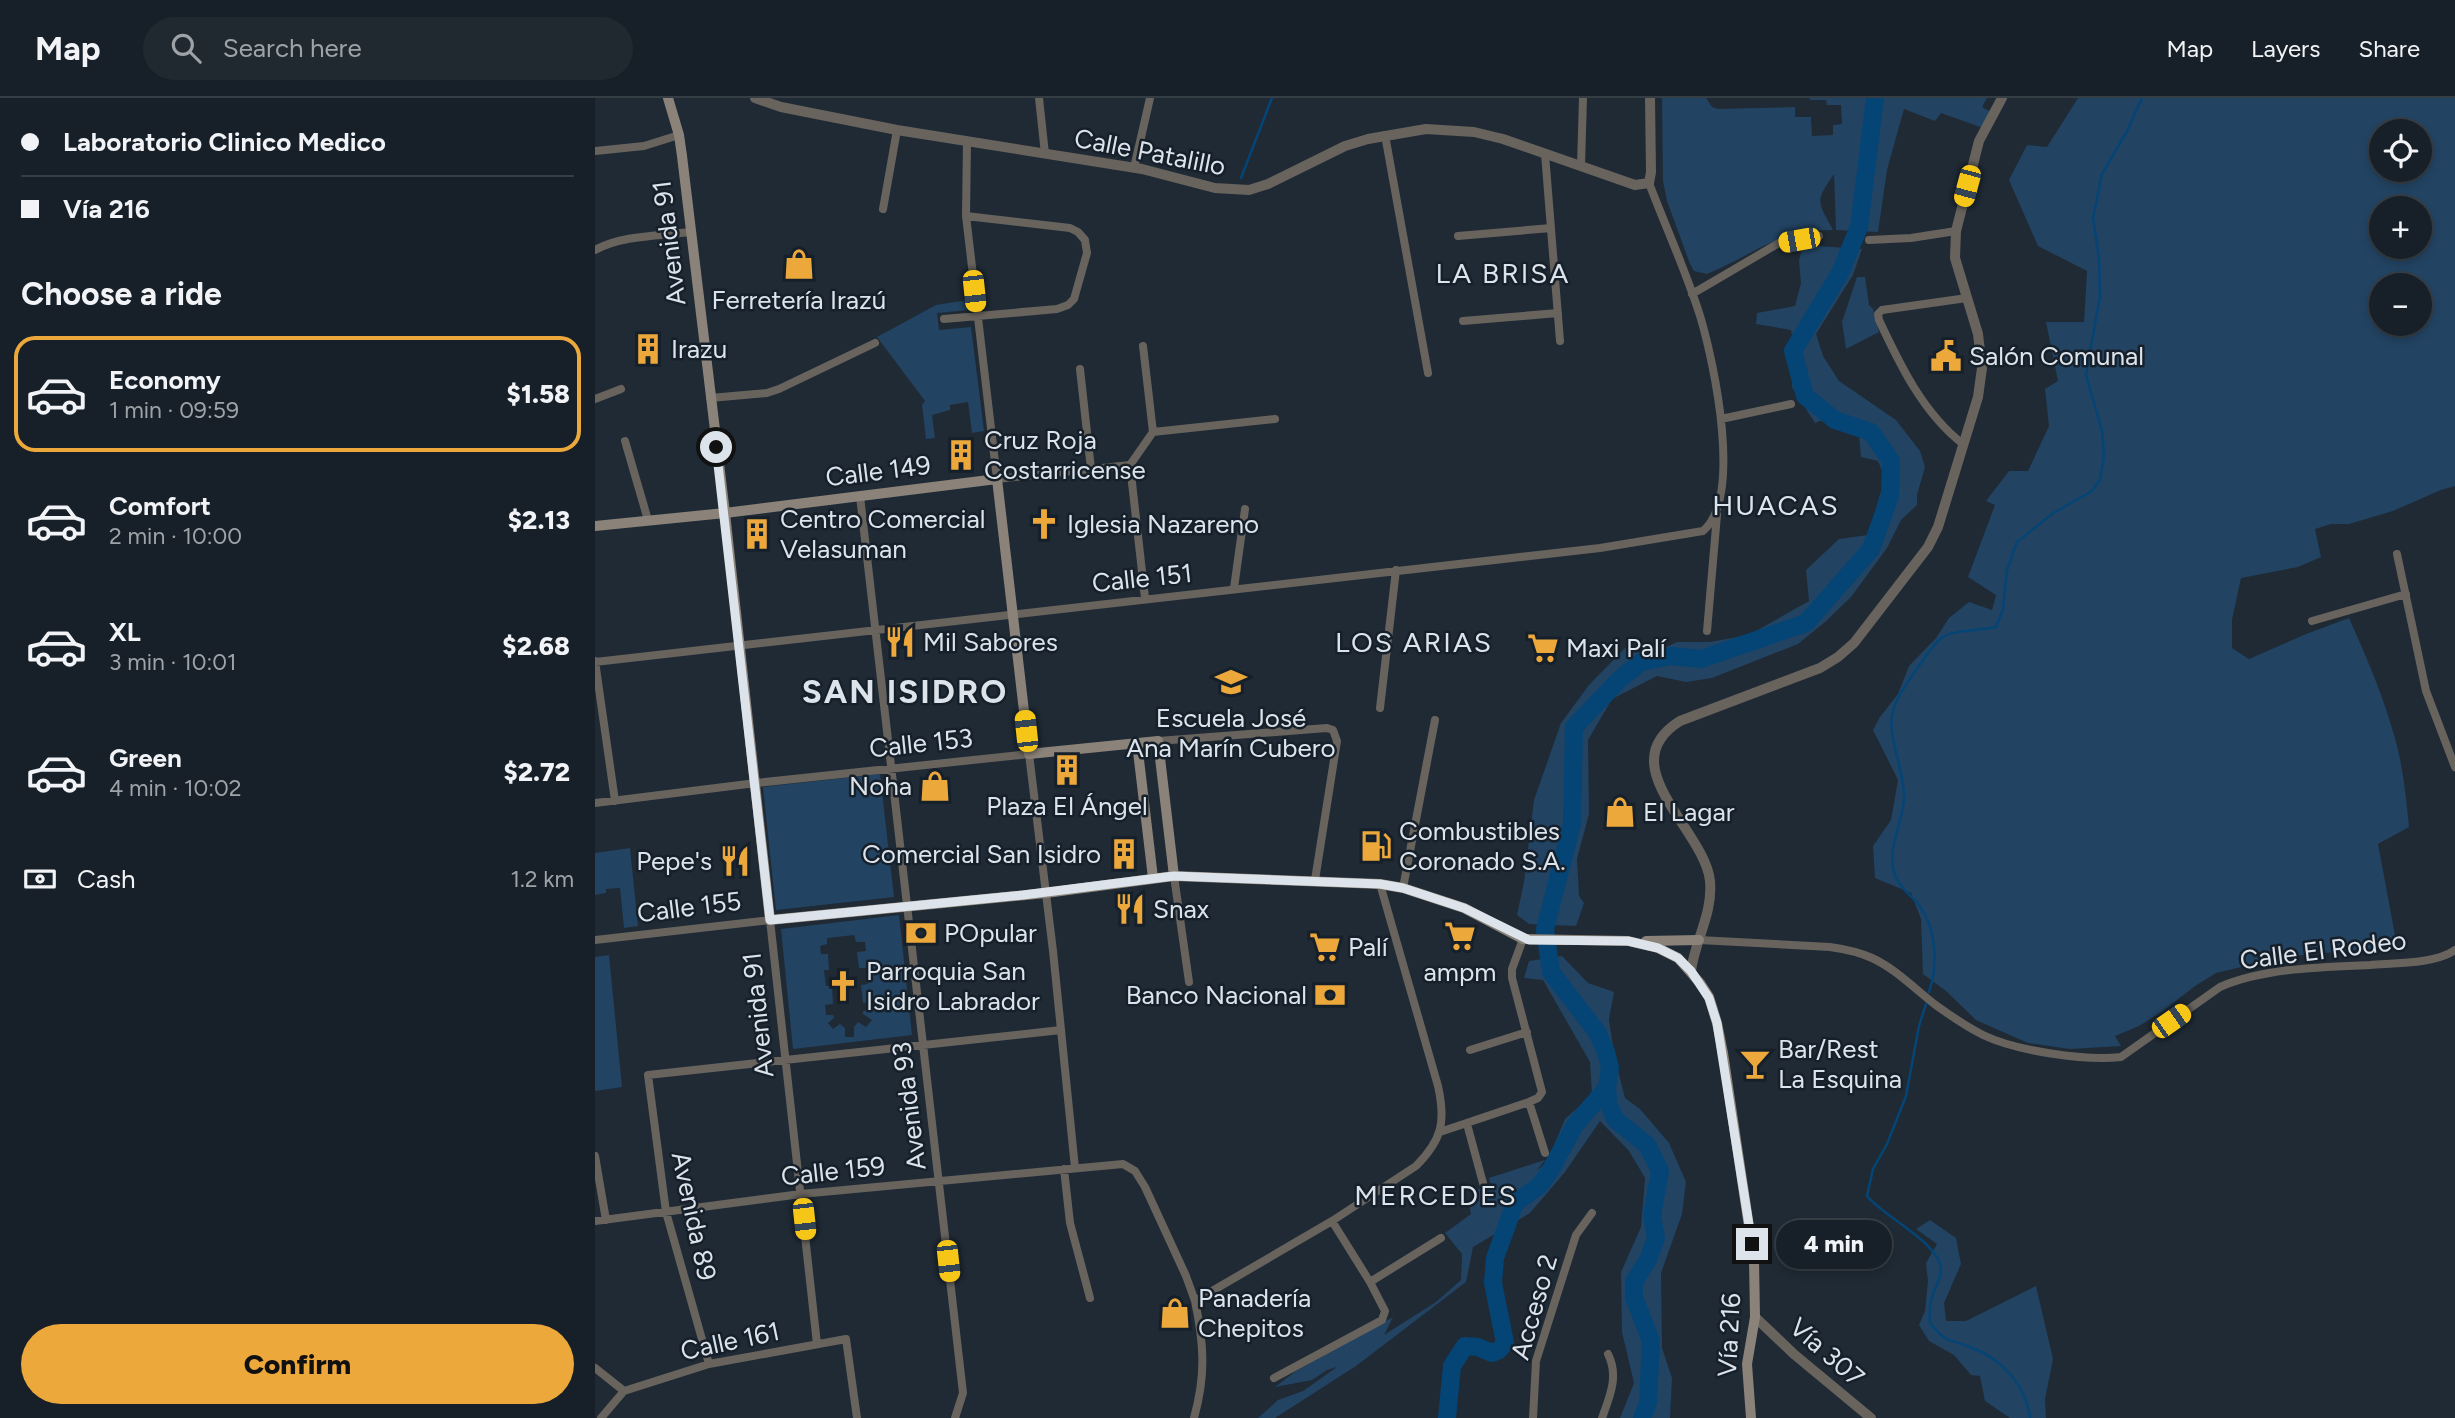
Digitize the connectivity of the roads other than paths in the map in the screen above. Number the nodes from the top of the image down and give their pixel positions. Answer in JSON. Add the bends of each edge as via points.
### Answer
{"nodes":[{"id":1,"x":668,"y":98,"type":"edge"},
{"id":2,"x":755,"y":98,"type":"edge"},
{"id":3,"x":1039,"y":98,"type":"edge"},
{"id":4,"x":1150,"y":98,"type":"edge"},
{"id":5,"x":1583,"y":98,"type":"edge"},
{"id":6,"x":1650,"y":98,"type":"edge"},
{"id":7,"x":2002,"y":98,"type":"edge"},
{"id":8,"x":772,"y":101,"type":"edge"},
{"id":9,"x":897,"y":130,"type":"junction"},
{"id":10,"x":679,"y":135,"type":"junction"},
{"id":11,"x":1385,"y":135,"type":"junction"},
{"id":12,"x":967,"y":141,"type":"junction"},
{"id":13,"x":595,"y":151,"type":"edge"},
{"id":14,"x":1045,"y":154,"type":"junction"},
{"id":15,"x":1545,"y":154,"type":"junction"},
{"id":16,"x":1581,"y":166,"type":"junction"},
{"id":17,"x":1134,"y":168,"type":"junction"},
{"id":18,"x":1649,"y":183,"type":"junction"},
{"id":19,"x":883,"y":209,"type":"dead end"},
{"id":20,"x":966,"y":216,"type":"junction"},
{"id":21,"x":1551,"y":228,"type":"junction"},
{"id":22,"x":1956,"y":231,"type":"junction"},
{"id":23,"x":690,"y":232,"type":"junction"},
{"id":24,"x":1458,"y":236,"type":"dead end"},
{"id":25,"x":1819,"y":236,"type":"dead end"},
{"id":26,"x":1870,"y":240,"type":"dead end"},
{"id":27,"x":595,"y":250,"type":"edge"},
{"id":28,"x":1692,"y":294,"type":"junction"},
{"id":29,"x":1967,"y":298,"type":"junction"},
{"id":30,"x":1558,"y":313,"type":"junction"},
{"id":31,"x":977,"y":315,"type":"junction"},
{"id":32,"x":944,"y":319,"type":"dead end"},
{"id":33,"x":1464,"y":321,"type":"dead end"},
{"id":34,"x":1560,"y":341,"type":"dead end"},
{"id":35,"x":875,"y":343,"type":"dead end"},
{"id":36,"x":1143,"y":346,"type":"dead end"},
{"id":37,"x":1080,"y":369,"type":"dead end"},
{"id":38,"x":1429,"y":373,"type":"dead end"},
{"id":39,"x":621,"y":389,"type":"dead end"},
{"id":40,"x":711,"y":398,"type":"junction"},
{"id":41,"x":595,"y":399,"type":"edge"},
{"id":42,"x":1791,"y":404,"type":"dead end"},
{"id":43,"x":1275,"y":419,"type":"dead end"},
{"id":44,"x":1721,"y":419,"type":"junction"},
{"id":45,"x":1153,"y":432,"type":"junction"},
{"id":46,"x":625,"y":441,"type":"dead end"},
{"id":47,"x":1962,"y":444,"type":"junction"},
{"id":48,"x":1130,"y":465,"type":"junction"},
{"id":49,"x":1091,"y":469,"type":"junction"},
{"id":50,"x":997,"y":479,"type":"junction"},
{"id":51,"x":860,"y":496,"type":"junction"},
{"id":52,"x":1245,"y":509,"type":"dead end"},
{"id":53,"x":1717,"y":509,"type":"junction"},
{"id":54,"x":725,"y":513,"type":"junction"},
{"id":55,"x":648,"y":520,"type":"junction"},
{"id":56,"x":595,"y":526,"type":"edge"},
{"id":57,"x":2397,"y":554,"type":"dead end"},
{"id":58,"x":1396,"y":570,"type":"junction"},
{"id":59,"x":1234,"y":588,"type":"junction"},
{"id":60,"x":2406,"y":594,"type":"junction"},
{"id":61,"x":1145,"y":598,"type":"junction"},
{"id":62,"x":1013,"y":613,"type":"junction"},
{"id":63,"x":2312,"y":621,"type":"dead end"},
{"id":64,"x":874,"y":630,"type":"junction"},
{"id":65,"x":1707,"y":631,"type":"dead end"},
{"id":66,"x":740,"y":645,"type":"junction"},
{"id":67,"x":595,"y":661,"type":"edge"},
{"id":68,"x":1380,"y":708,"type":"dead end"},
{"id":69,"x":1435,"y":720,"type":"dead end"},
{"id":70,"x":1158,"y":741,"type":"junction"},
{"id":71,"x":1137,"y":743,"type":"junction"},
{"id":72,"x":1029,"y":754,"type":"junction"},
{"id":73,"x":2455,"y":766,"type":"edge"},
{"id":74,"x":890,"y":770,"type":"junction"},
{"id":75,"x":756,"y":783,"type":"junction"},
{"id":76,"x":615,"y":801,"type":"junction"},
{"id":77,"x":595,"y":803,"type":"edge"},
{"id":78,"x":1174,"y":876,"type":"junction"},
{"id":79,"x":1153,"y":878,"type":"junction"},
{"id":80,"x":1315,"y":880,"type":"junction"},
{"id":81,"x":1380,"y":884,"type":"junction"},
{"id":82,"x":1403,"y":888,"type":"junction"},
{"id":83,"x":1046,"y":892,"type":"junction"},
{"id":84,"x":906,"y":908,"type":"junction"},
{"id":85,"x":770,"y":920,"type":"junction"},
{"id":86,"x":595,"y":940,"type":"edge"},
{"id":87,"x":1526,"y":940,"type":"junction"},
{"id":88,"x":1699,"y":940,"type":"junction"},
{"id":89,"x":1628,"y":941,"type":"junction"},
{"id":90,"x":2455,"y":950,"type":"edge"},
{"id":91,"x":2450,"y":957,"type":"edge"},
{"id":92,"x":1691,"y":971,"type":"junction"},
{"id":93,"x":1189,"y":982,"type":"dead end"},
{"id":94,"x":1061,"y":1030,"type":"junction"},
{"id":95,"x":1527,"y":1032,"type":"junction"},
{"id":96,"x":923,"y":1045,"type":"junction"},
{"id":97,"x":1470,"y":1049,"type":"dead end"},
{"id":98,"x":786,"y":1058,"type":"junction"},
{"id":99,"x":1529,"y":1102,"type":"junction"},
{"id":100,"x":1467,"y":1124,"type":"junction"},
{"id":101,"x":1440,"y":1132,"type":"junction"},
{"id":102,"x":1545,"y":1153,"type":"dead end"},
{"id":103,"x":595,"y":1156,"type":"edge"},
{"id":104,"x":1075,"y":1168,"type":"junction"},
{"id":105,"x":1064,"y":1169,"type":"junction"},
{"id":106,"x":939,"y":1182,"type":"junction"},
{"id":107,"x":1483,"y":1183,"type":"dead end"},
{"id":108,"x":801,"y":1194,"type":"junction"},
{"id":109,"x":666,"y":1212,"type":"junction"},
{"id":110,"x":1592,"y":1213,"type":"dead end"},
{"id":111,"x":605,"y":1220,"type":"junction"},
{"id":112,"x":595,"y":1221,"type":"edge"},
{"id":113,"x":1332,"y":1221,"type":"junction"},
{"id":114,"x":1441,"y":1238,"type":"dead end"},
{"id":115,"x":1370,"y":1282,"type":"junction"},
{"id":116,"x":1090,"y":1298,"type":"dead end"},
{"id":117,"x":1195,"y":1301,"type":"junction"},
{"id":118,"x":1755,"y":1317,"type":"junction"},
{"id":119,"x":817,"y":1344,"type":"junction"},
{"id":120,"x":1608,"y":1354,"type":"dead end"},
{"id":121,"x":709,"y":1364,"type":"junction"},
{"id":122,"x":595,"y":1368,"type":"edge"},
{"id":123,"x":1274,"y":1378,"type":"dead end"},
{"id":124,"x":624,"y":1391,"type":"junction"},
{"id":125,"x":601,"y":1418,"type":"edge"},
{"id":126,"x":857,"y":1418,"type":"edge"},
{"id":127,"x":955,"y":1418,"type":"edge"},
{"id":128,"x":1194,"y":1418,"type":"edge"},
{"id":129,"x":1533,"y":1418,"type":"edge"},
{"id":130,"x":1602,"y":1418,"type":"edge"},
{"id":131,"x":1751,"y":1418,"type":"edge"},
{"id":132,"x":1871,"y":1418,"type":"edge"}],
"edges":[{"from":1,"to":10,"type":"main road","name":"Avenida 91"},
{"from":2,"to":8,"type":"street","name":"Calle Patalillo"},
{"from":3,"to":14,"type":"street"},
{"from":4,"to":17,"type":"street"},
{"from":5,"to":16,"type":"street"},
{"from":6,"to":18,"type":"street"},
{"from":7,"to":22,"type":"street","via":[[1979,141]]},
{"from":8,"to":9,"type":"street","name":"Calle Patalillo"},
{"from":9,"to":12,"type":"street","name":"Calle Patalillo"},
{"from":9,"to":19,"type":"street"},
{"from":10,"to":13,"type":"street","via":[[644,146]]},
{"from":10,"to":23,"type":"main road","name":"Avenida 91"},
{"from":11,"to":15,"type":"street","name":"Calle Patalillo","via":[[1426,129],[1474,132]]},
{"from":11,"to":17,"type":"street","name":"Calle Patalillo","via":[[1345,146],[1249,190],[1215,188]]},
{"from":11,"to":38,"type":"street"},
{"from":12,"to":14,"type":"street","name":"Calle Patalillo"},
{"from":12,"to":20,"type":"street"},
{"from":14,"to":17,"type":"street","name":"Calle Patalillo"},
{"from":15,"to":16,"type":"street","name":"Calle Patalillo"},
{"from":15,"to":21,"type":"street"},
{"from":16,"to":18,"type":"street","name":"Calle Patalillo","via":[[1635,185]]},
{"from":18,"to":28,"type":"street"},
{"from":20,"to":31,"type":"street"},
{"from":20,"to":31,"type":"street","via":[[1070,228],[1085,240],[1087,253],[1074,299],[1068,305]]},
{"from":21,"to":24,"type":"street"},
{"from":21,"to":30,"type":"street"},
{"from":22,"to":26,"type":"street"},
{"from":22,"to":29,"type":"street","via":[[1955,258]]},
{"from":23,"to":27,"type":"street","via":[[627,240]]},
{"from":23,"to":40,"type":"main road","name":"Avenida 91"},
{"from":25,"to":28,"type":"street","via":[[1779,243]]},
{"from":28,"to":44,"type":"street"},
{"from":29,"to":47,"type":"street","via":[[1982,368]]},
{"from":29,"to":47,"type":"street","via":[[1878,314],[1925,405]]},
{"from":30,"to":33,"type":"street"},
{"from":30,"to":34,"type":"street"},
{"from":31,"to":32,"type":"street"},
{"from":31,"to":50,"type":"street"},
{"from":35,"to":40,"type":"street","via":[[779,389]]},
{"from":36,"to":45,"type":"street"},
{"from":37,"to":49,"type":"street"},
{"from":39,"to":41,"type":"street"},
{"from":40,"to":54,"type":"main road","name":"Avenida 91"},
{"from":42,"to":44,"type":"street"},
{"from":43,"to":45,"type":"street"},
{"from":44,"to":53,"type":"street","via":[[1723,488]]},
{"from":45,"to":48,"type":"street"},
{"from":46,"to":55,"type":"street"},
{"from":47,"to":88,"type":"street","via":[[1928,547],[1854,643],[1820,668],[1680,721],[1666,729],[1658,742],[1655,774],[1695,842],[1710,880],[1709,910]]},
{"from":48,"to":49,"type":"street","name":"Calle 149"},
{"from":48,"to":61,"type":"street"},
{"from":49,"to":50,"type":"street","name":"Calle 149"},
{"from":50,"to":51,"type":"main road","name":"Calle 149"},
{"from":50,"to":62,"type":"main road"},
{"from":51,"to":54,"type":"main road","name":"Calle 149"},
{"from":51,"to":64,"type":"street","name":"Avenida 93"},
{"from":52,"to":59,"type":"street"},
{"from":53,"to":58,"type":"street","name":"Calle 151","via":[[1710,525],[1694,534]]},
{"from":53,"to":65,"type":"street"},
{"from":54,"to":55,"type":"main road","name":"Calle 149"},
{"from":54,"to":66,"type":"main road","name":"Avenida 91"},
{"from":55,"to":56,"type":"main road","name":"Calle 149"},
{"from":57,"to":60,"type":"street"},
{"from":58,"to":59,"type":"street","name":"Calle 151"},
{"from":58,"to":68,"type":"street"},
{"from":59,"to":61,"type":"street","name":"Calle 151"},
{"from":60,"to":63,"type":"street"},
{"from":60,"to":73,"type":"street","via":[[2426,691]]},
{"from":61,"to":62,"type":"street","name":"Calle 151"},
{"from":62,"to":64,"type":"street","name":"Calle 151"},
{"from":62,"to":72,"type":"main road"},
{"from":64,"to":66,"type":"street","name":"Calle 151"},
{"from":64,"to":74,"type":"street","name":"Avenida 93"},
{"from":66,"to":67,"type":"street","name":"Calle 151"},
{"from":66,"to":75,"type":"main road","name":"Avenida 91"},
{"from":67,"to":76,"type":"street"},
{"from":69,"to":82,"type":"street"},
{"from":70,"to":71,"type":"main road","name":"Calle 153"},
{"from":70,"to":78,"type":"main road"},
{"from":70,"to":80,"type":"street","name":"Calle 153","via":[[1327,728],[1335,732]]},
{"from":71,"to":72,"type":"main road","name":"Calle 153"},
{"from":71,"to":79,"type":"main road"},
{"from":72,"to":74,"type":"street","name":"Calle 153"},
{"from":72,"to":83,"type":"street"},
{"from":74,"to":75,"type":"street","name":"Calle 153"},
{"from":74,"to":84,"type":"street","name":"Avenida 93"},
{"from":75,"to":76,"type":"street","name":"Calle 153"},
{"from":75,"to":85,"type":"main road","name":"Avenida 91"},
{"from":76,"to":77,"type":"street","name":"Calle 153"},
{"from":78,"to":79,"type":"main road","name":"Calle 155"},
{"from":78,"to":80,"type":"main road","name":"Calle 155"},
{"from":78,"to":93,"type":"street"},
{"from":79,"to":83,"type":"main road","name":"Calle 155"},
{"from":80,"to":81,"type":"main road","name":"Calle 155"},
{"from":81,"to":82,"type":"main road","name":"Calle 155"},
{"from":81,"to":101,"type":"street","via":[[1438,1086],[1443,1115]]},
{"from":82,"to":87,"type":"main road","name":"Calle 155","via":[[1464,908]]},
{"from":83,"to":84,"type":"main road","name":"Calle 155"},
{"from":83,"to":94,"type":"street"},
{"from":84,"to":85,"type":"main road","name":"Calle 155"},
{"from":84,"to":96,"type":"street","name":"Avenida 93"},
{"from":85,"to":86,"type":"street","name":"Calle 155"},
{"from":85,"to":98,"type":"street","name":"Avenida 91"},
{"from":87,"to":89,"type":"main road","name":"Vía 216"},
{"from":87,"to":95,"type":"street","via":[[1512,978]]},
{"from":88,"to":89,"type":"main road"},
{"from":88,"to":91,"type":"street","name":"Calle El Rodeo","via":[[1848,950],[1872,958],[1984,1035],[2023,1047],[2106,1059],[2121,1057],[2220,986],[2241,979]]},
{"from":88,"to":92,"type":"street"},
{"from":89,"to":92,"type":"main road","name":"Vía 216","via":[[1658,948]]},
{"from":90,"to":91,"type":"street","name":"Calle El Rodeo"},
{"from":92,"to":118,"type":"main road","name":"Vía 216","via":[[1709,998],[1723,1053],[1754,1260]]},
{"from":94,"to":96,"type":"street"},
{"from":94,"to":104,"type":"street"},
{"from":95,"to":97,"type":"street"},
{"from":95,"to":99,"type":"street","via":[[1542,1092]]},
{"from":96,"to":98,"type":"street"},
{"from":96,"to":106,"type":"street","name":"Avenida 93"},
{"from":98,"to":108,"type":"street","name":"Avenida 91"},
{"from":98,"to":109,"type":"street","name":"Avenida 89","via":[[648,1075]]},
{"from":99,"to":100,"type":"street"},
{"from":99,"to":102,"type":"street"},
{"from":100,"to":101,"type":"street"},
{"from":100,"to":107,"type":"street"},
{"from":101,"to":113,"type":"street","via":[[1416,1166]]},
{"from":103,"to":111,"type":"street"},
{"from":104,"to":105,"type":"street","name":"Calle 159"},
{"from":104,"to":117,"type":"street","name":"Calle 159","via":[[1123,1164],[1135,1171]]},
{"from":105,"to":106,"type":"street","name":"Calle 159"},
{"from":105,"to":116,"type":"street","via":[[1070,1223]]},
{"from":106,"to":108,"type":"street","name":"Calle 159"},
{"from":106,"to":127,"type":"street","name":"Avenida 93","via":[[963,1392]]},
{"from":108,"to":109,"type":"street","name":"Calle 159"},
{"from":108,"to":119,"type":"street","name":"Avenida 91"},
{"from":109,"to":111,"type":"street","name":"Calle 159"},
{"from":109,"to":121,"type":"street","name":"Avenida 89"},
{"from":110,"to":129,"type":"street","name":"Acceso 2","via":[[1576,1235],[1536,1362]]},
{"from":111,"to":112,"type":"street","name":"Calle 159"},
{"from":113,"to":115,"type":"street"},
{"from":113,"to":117,"type":"street"},
{"from":114,"to":115,"type":"street"},
{"from":115,"to":123,"type":"street","via":[[1385,1311],[1382,1320]]},
{"from":117,"to":128,"type":"street","name":"Calle 159","via":[[1204,1350]]},
{"from":118,"to":131,"type":"main road","name":"Vía 216","via":[[1747,1364]]},
{"from":118,"to":132,"type":"street","name":"Vía 307"},
{"from":119,"to":121,"type":"street","name":"Calle 161"},
{"from":119,"to":126,"type":"street","name":"Calle 161","via":[[846,1339]]},
{"from":120,"to":130,"type":"street","via":[[1615,1367]]},
{"from":121,"to":124,"type":"street","name":"Calle 161"},
{"from":122,"to":124,"type":"street"},
{"from":124,"to":125,"type":"street"}]}
